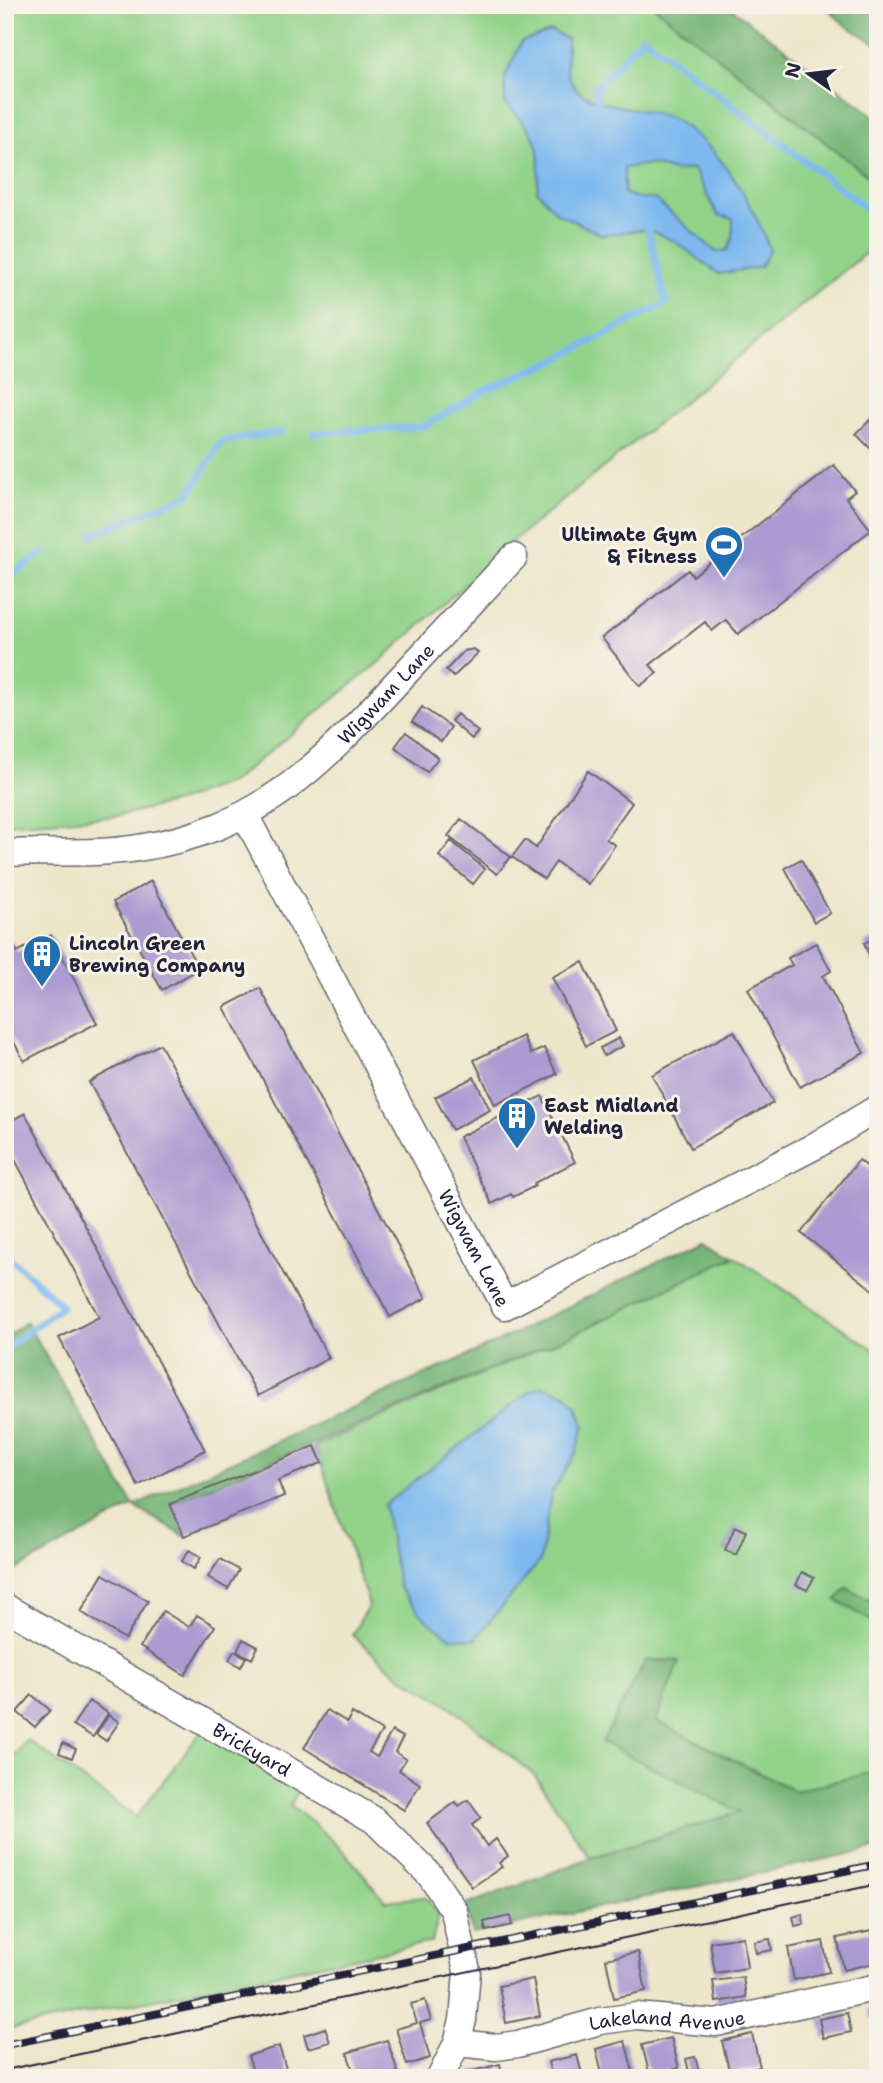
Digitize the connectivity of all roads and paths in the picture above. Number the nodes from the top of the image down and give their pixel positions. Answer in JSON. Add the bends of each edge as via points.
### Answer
{"nodes":[{"id":1,"x":514,"y":557,"type":"dead end"},
{"id":2,"x":245,"y":815,"type":"junction"},
{"id":3,"x":5,"y":853,"type":"edge"},
{"id":4,"x":878,"y":1108,"type":"edge"},
{"id":5,"x":5,"y":1607,"type":"edge"},
{"id":6,"x":878,"y":1987,"type":"edge"},
{"id":7,"x":457,"y":2043,"type":"junction"},
{"id":8,"x":440,"y":2078,"type":"edge"}],
"edges":[{"from":1,"to":2,"type":"street","name":"Wigwam Lane","via":[[329,755],[292,786]]},
{"from":2,"to":3,"type":"street","name":"Wigwam Lane","via":[[189,837],[136,849]]},
{"from":2,"to":4,"type":"street","name":"Wigwam Lane","via":[[505,1306],[813,1147]]},
{"from":5,"to":7,"type":"street","name":"Brickyard","via":[[374,1820],[430,1875],[454,1910],[467,1990]]},
{"from":6,"to":7,"type":"street","name":"Lakeland Avenue","via":[[716,2023],[637,2016],[600,2021],[518,2045]]},
{"from":7,"to":8,"type":"street","name":"Brickyard"}]}
